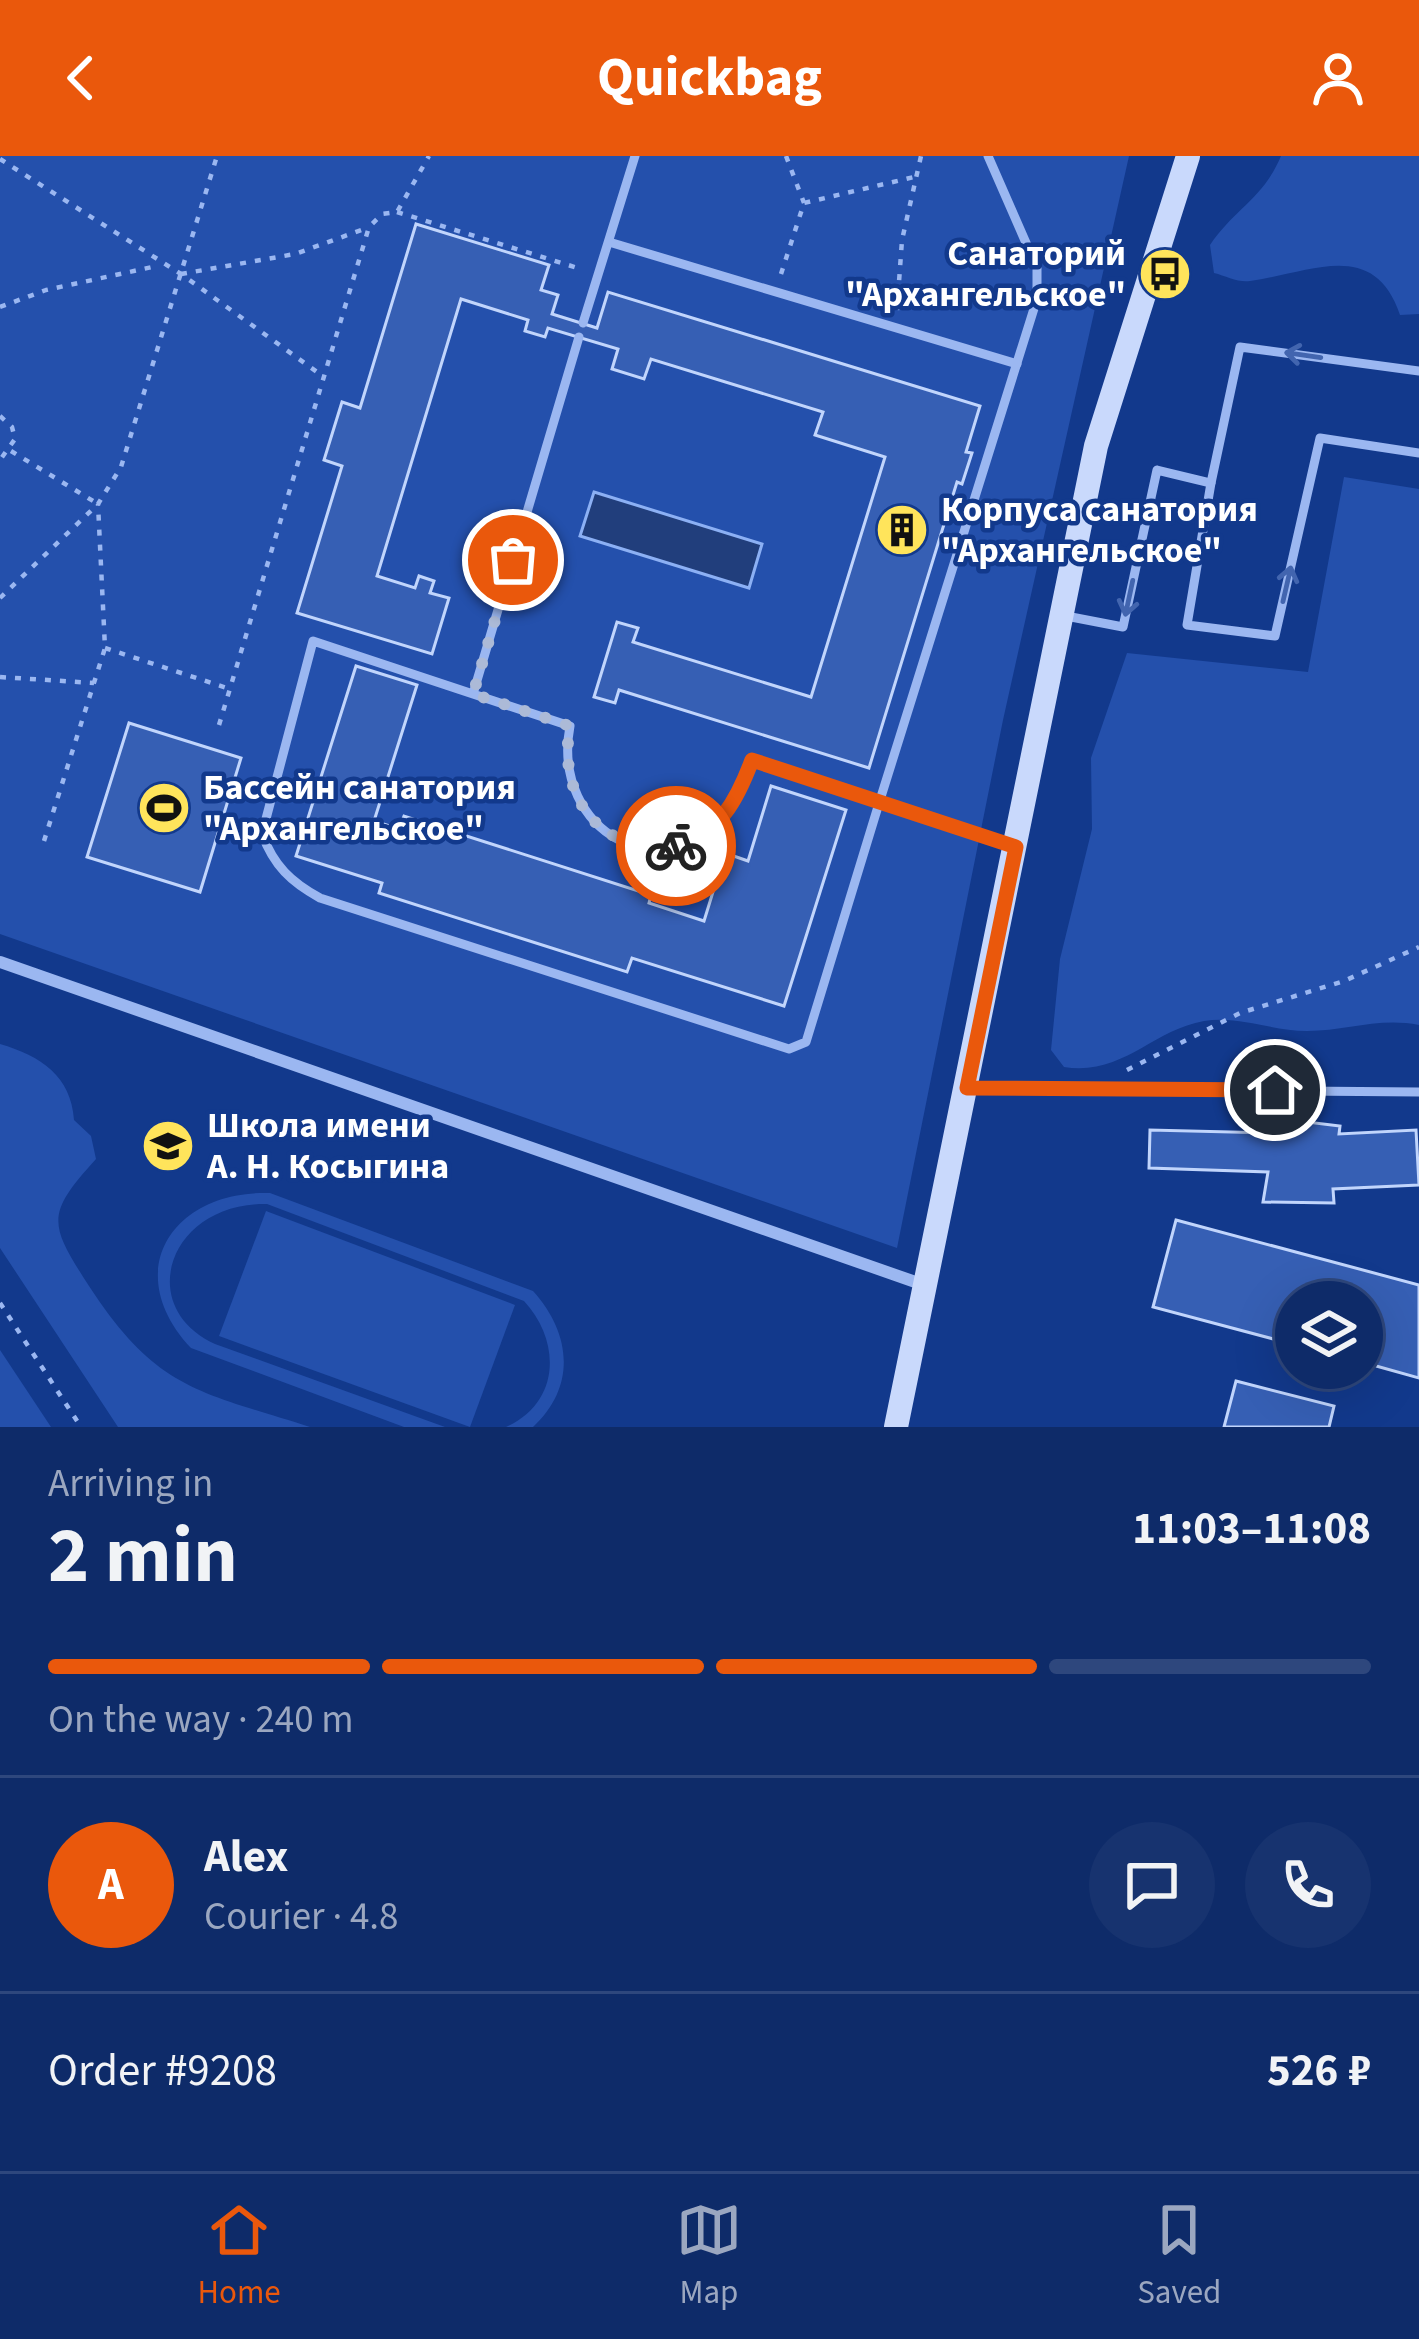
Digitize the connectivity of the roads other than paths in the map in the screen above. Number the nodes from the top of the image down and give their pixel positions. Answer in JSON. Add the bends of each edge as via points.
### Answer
{"nodes":[{"id":1,"x":635,"y":156,"type":"edge"},
{"id":2,"x":988,"y":156,"type":"edge"},
{"id":3,"x":1188,"y":156,"type":"edge"},
{"id":4,"x":609,"y":242,"type":"junction"},
{"id":5,"x":583,"y":323,"type":"dead end"},
{"id":6,"x":579,"y":337,"type":"dead end"},
{"id":7,"x":1017,"y":364,"type":"junction"},
{"id":8,"x":1419,"y":371,"type":"edge"},
{"id":9,"x":1419,"y":452,"type":"edge"},
{"id":10,"x":1211,"y":483,"type":"junction"},
{"id":11,"x":1062,"y":615,"type":"junction"},
{"id":12,"x":473,"y":694,"type":"junction"},
{"id":13,"x":880,"y":800,"type":"junction"},
{"id":14,"x":1016,"y":847,"type":"junction"},
{"id":15,"x":0,"y":962,"type":"edge"},
{"id":16,"x":967,"y":1088,"type":"junction"},
{"id":17,"x":1419,"y":1092,"type":"edge"},
{"id":18,"x":926,"y":1286,"type":"junction"},
{"id":19,"x":896,"y":1427,"type":"edge"}],
"edges":[{"from":1,"to":4,"type":"lane"},
{"from":2,"to":7,"type":"lane","via":[[1037,268]]},
{"from":3,"to":11,"type":"street","via":[[1096,446]]},
{"from":4,"to":5,"type":"lane"},
{"from":4,"to":7,"type":"lane"},
{"from":6,"to":12,"type":"lane"},
{"from":7,"to":13,"type":"lane"},
{"from":8,"to":10,"type":"lane","one_way":true,"via":[[1240,347]]},
{"from":10,"to":9,"type":"lane","one_way":true,"via":[[1187,625],[1275,635],[1319,438]]},
{"from":10,"to":11,"type":"lane","one_way":true,"via":[[1156,470],[1123,627]]},
{"from":11,"to":14,"type":"street"},
{"from":12,"to":13,"type":"lane","via":[[570,726],[568,782],[580,808],[625,843],[681,845],[707,832],[728,813],[752,760]]},
{"from":12,"to":13,"type":"lane","via":[[313,641],[262,834],[292,883],[789,1049],[806,1042],[812,1028]]},
{"from":13,"to":14,"type":"lane"},
{"from":14,"to":16,"type":"street"},
{"from":15,"to":18,"type":"street"},
{"from":16,"to":17,"type":"lane"},
{"from":16,"to":18,"type":"street"},
{"from":18,"to":19,"type":"street"}]}
